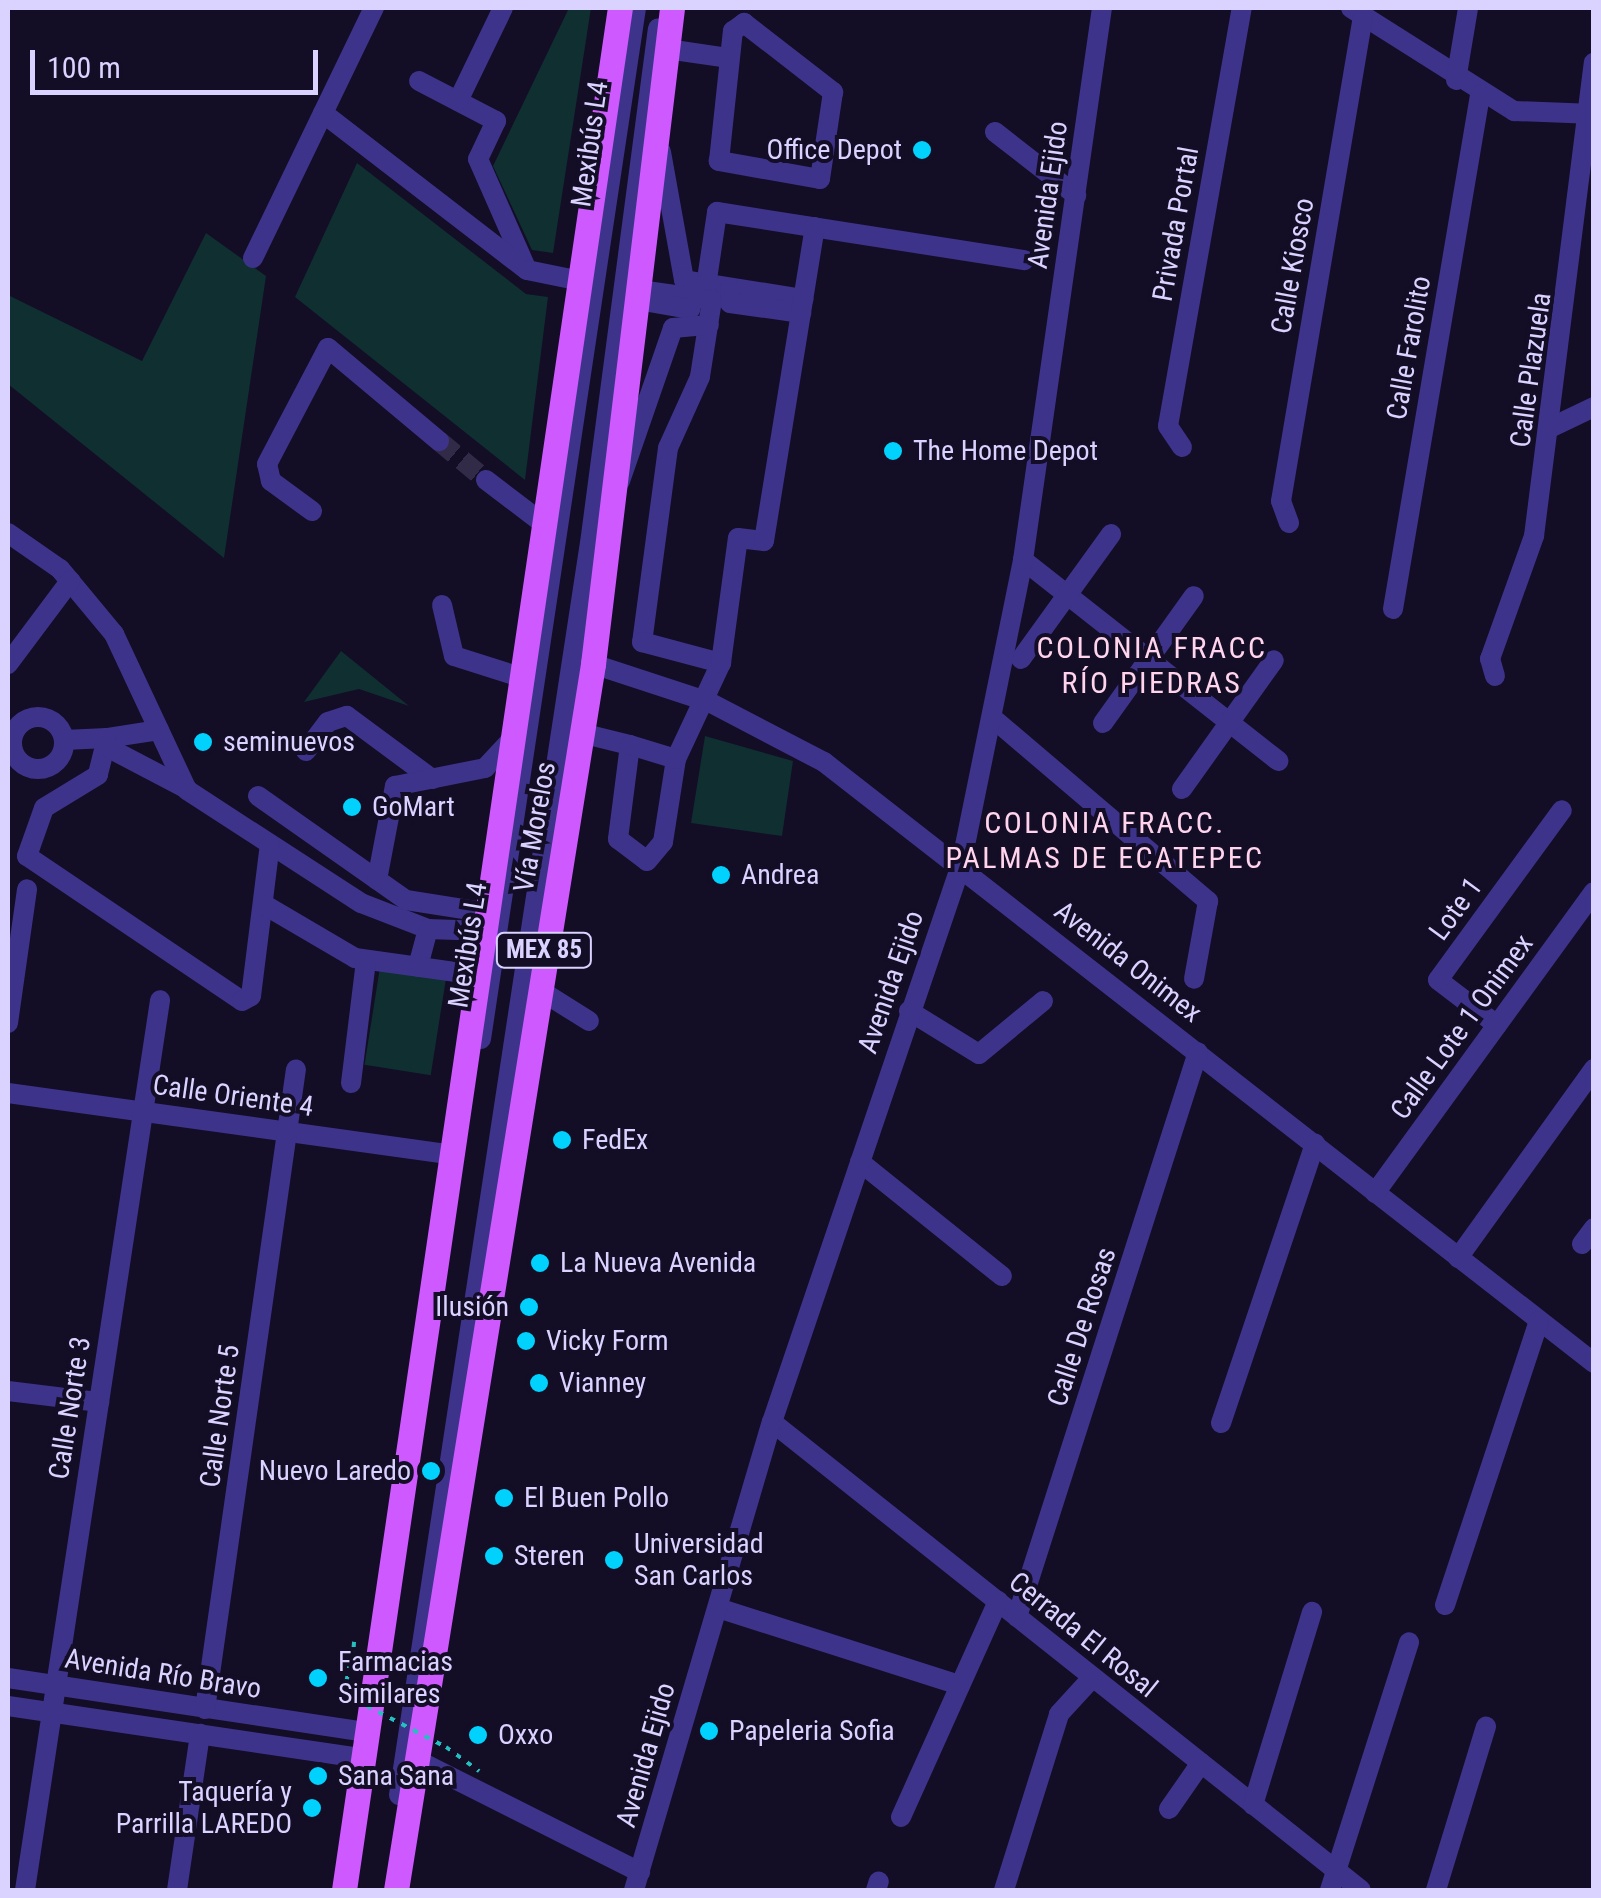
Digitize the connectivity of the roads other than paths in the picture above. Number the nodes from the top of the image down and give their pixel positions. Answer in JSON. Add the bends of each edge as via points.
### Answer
{"nodes":[{"id":1,"x":374,"y":8,"type":"edge"},
{"id":2,"x":503,"y":8,"type":"edge"},
{"id":3,"x":620,"y":8,"type":"edge"},
{"id":4,"x":636,"y":8,"type":"edge"},
{"id":5,"x":661,"y":8,"type":"edge"},
{"id":6,"x":672,"y":8,"type":"edge"},
{"id":7,"x":1102,"y":8,"type":"edge"},
{"id":8,"x":1242,"y":8,"type":"edge"},
{"id":9,"x":1468,"y":8,"type":"edge"},
{"id":10,"x":1357,"y":13,"type":"edge"},
{"id":11,"x":667,"y":50,"type":"junction"},
{"id":12,"x":730,"y":58,"type":"junction"},
{"id":13,"x":1594,"y":63,"type":"edge"},
{"id":14,"x":1456,"y":80,"type":"junction"},
{"id":15,"x":418,"y":81,"type":"dead end"},
{"id":16,"x":1480,"y":95,"type":"junction"},
{"id":17,"x":458,"y":101,"type":"junction"},
{"id":18,"x":323,"y":113,"type":"junction"},
{"id":19,"x":1589,"y":115,"type":"edge"},
{"id":20,"x":658,"y":130,"type":"junction"},
{"id":21,"x":995,"y":132,"type":"dead end"},
{"id":22,"x":1076,"y":194,"type":"junction"},
{"id":23,"x":815,"y":227,"type":"junction"},
{"id":24,"x":252,"y":258,"type":"dead end"},
{"id":25,"x":1024,"y":260,"type":"dead end"},
{"id":26,"x":527,"y":270,"type":"junction"},
{"id":27,"x":589,"y":282,"type":"junction"},
{"id":28,"x":706,"y":286,"type":"junction"},
{"id":29,"x":631,"y":289,"type":"junction"},
{"id":30,"x":802,"y":306,"type":"junction"},
{"id":31,"x":710,"y":319,"type":"junction"},
{"id":32,"x":1594,"y":407,"type":"edge"},
{"id":33,"x":1552,"y":427,"type":"junction"},
{"id":34,"x":439,"y":440,"type":"tunnel mouth"},
{"id":35,"x":1182,"y":447,"type":"dead end"},
{"id":36,"x":486,"y":480,"type":"tunnel mouth"},
{"id":37,"x":613,"y":496,"type":"junction"},
{"id":38,"x":312,"y":511,"type":"dead end"},
{"id":39,"x":1288,"y":522,"type":"dead end"},
{"id":40,"x":546,"y":525,"type":"junction"},
{"id":41,"x":8,"y":533,"type":"edge"},
{"id":42,"x":1112,"y":534,"type":"dead end"},
{"id":43,"x":1023,"y":560,"type":"junction"},
{"id":44,"x":70,"y":582,"type":"junction"},
{"id":45,"x":1066,"y":596,"type":"junction"},
{"id":46,"x":1194,"y":596,"type":"dead end"},
{"id":47,"x":442,"y":606,"type":"dead end"},
{"id":48,"x":1393,"y":609,"type":"dead end"},
{"id":49,"x":1020,"y":659,"type":"dead end"},
{"id":50,"x":1148,"y":660,"type":"junction"},
{"id":51,"x":1274,"y":660,"type":"dead end"},
{"id":52,"x":721,"y":662,"type":"junction"},
{"id":53,"x":8,"y":664,"type":"edge"},
{"id":54,"x":592,"y":664,"type":"junction"},
{"id":55,"x":1495,"y":676,"type":"dead end"},
{"id":56,"x":523,"y":678,"type":"junction"},
{"id":57,"x":702,"y":699,"type":"junction"},
{"id":58,"x":994,"y":720,"type":"junction"},
{"id":59,"x":1103,"y":724,"type":"dead end"},
{"id":60,"x":1232,"y":726,"type":"junction"},
{"id":61,"x":159,"y":730,"type":"junction"},
{"id":62,"x":581,"y":734,"type":"junction"},
{"id":63,"x":515,"y":735,"type":"junction"},
{"id":64,"x":64,"y":740,"type":"dead end"},
{"id":65,"x":106,"y":742,"type":"junction"},
{"id":66,"x":630,"y":745,"type":"junction"},
{"id":67,"x":306,"y":751,"type":"dead end"},
{"id":68,"x":676,"y":759,"type":"junction"},
{"id":69,"x":1278,"y":762,"type":"dead end"},
{"id":70,"x":432,"y":779,"type":"junction"},
{"id":71,"x":1182,"y":789,"type":"dead end"},
{"id":72,"x":187,"y":790,"type":"junction"},
{"id":73,"x":258,"y":796,"type":"dead end"},
{"id":74,"x":1562,"y":810,"type":"dead end"},
{"id":75,"x":270,"y":844,"type":"junction"},
{"id":76,"x":961,"y":865,"type":"junction"},
{"id":77,"x":377,"y":880,"type":"junction"},
{"id":78,"x":27,"y":888,"type":"dead end"},
{"id":79,"x":1594,"y":892,"type":"edge"},
{"id":80,"x":263,"y":904,"type":"junction"},
{"id":81,"x":487,"y":922,"type":"junction"},
{"id":82,"x":428,"y":929,"type":"junction"},
{"id":83,"x":366,"y":960,"type":"junction"},
{"id":84,"x":418,"y":967,"type":"junction"},
{"id":85,"x":478,"y":975,"type":"junction"},
{"id":86,"x":1194,"y":979,"type":"dead end"},
{"id":87,"x":538,"y":990,"type":"junction"},
{"id":88,"x":160,"y":1000,"type":"dead end"},
{"id":89,"x":1043,"y":1002,"type":"dead end"},
{"id":90,"x":909,"y":1012,"type":"junction"},
{"id":91,"x":590,"y":1021,"type":"dead end"},
{"id":92,"x":8,"y":1022,"type":"edge"},
{"id":93,"x":1497,"y":1025,"type":"junction"},
{"id":94,"x":1198,"y":1052,"type":"junction"},
{"id":95,"x":296,"y":1069,"type":"dead end"},
{"id":96,"x":1594,"y":1070,"type":"edge"},
{"id":97,"x":350,"y":1083,"type":"dead end"},
{"id":98,"x":8,"y":1093,"type":"edge"},
{"id":99,"x":144,"y":1112,"type":"junction"},
{"id":100,"x":289,"y":1132,"type":"junction"},
{"id":101,"x":1315,"y":1142,"type":"junction"},
{"id":102,"x":450,"y":1154,"type":"junction"},
{"id":103,"x":860,"y":1162,"type":"junction"},
{"id":104,"x":1375,"y":1193,"type":"junction"},
{"id":105,"x":1458,"y":1258,"type":"junction"},
{"id":106,"x":1002,"y":1276,"type":"dead end"},
{"id":107,"x":1539,"y":1321,"type":"junction"},
{"id":108,"x":1594,"y":1363,"type":"edge"},
{"id":109,"x":8,"y":1390,"type":"edge"},
{"id":110,"x":99,"y":1402,"type":"junction"},
{"id":111,"x":772,"y":1422,"type":"junction"},
{"id":112,"x":1221,"y":1423,"type":"dead end"},
{"id":113,"x":998,"y":1602,"type":"junction"},
{"id":114,"x":1445,"y":1605,"type":"dead end"},
{"id":115,"x":718,"y":1608,"type":"junction"},
{"id":116,"x":1312,"y":1612,"type":"dead end"},
{"id":117,"x":1018,"y":1617,"type":"junction"},
{"id":118,"x":1409,"y":1642,"type":"dead end"},
{"id":119,"x":8,"y":1678,"type":"edge"},
{"id":120,"x":1092,"y":1678,"type":"junction"},
{"id":121,"x":956,"y":1684,"type":"junction"},
{"id":122,"x":56,"y":1685,"type":"junction"},
{"id":123,"x":8,"y":1706,"type":"edge"},
{"id":124,"x":205,"y":1709,"type":"junction"},
{"id":125,"x":52,"y":1713,"type":"junction"},
{"id":126,"x":1486,"y":1726,"type":"dead end"},
{"id":127,"x":370,"y":1733,"type":"junction"},
{"id":128,"x":200,"y":1734,"type":"junction"},
{"id":129,"x":365,"y":1759,"type":"junction"},
{"id":130,"x":414,"y":1759,"type":"junction"},
{"id":131,"x":1201,"y":1763,"type":"junction"},
{"id":132,"x":1253,"y":1805,"type":"junction"},
{"id":133,"x":1169,"y":1808,"type":"dead end"},
{"id":134,"x":901,"y":1817,"type":"dead end"},
{"id":135,"x":637,"y":1881,"type":"edge"},
{"id":136,"x":1334,"y":1881,"type":"edge"},
{"id":137,"x":25,"y":1890,"type":"edge"},
{"id":138,"x":177,"y":1890,"type":"edge"},
{"id":139,"x":344,"y":1890,"type":"edge"},
{"id":140,"x":356,"y":1890,"type":"edge"},
{"id":141,"x":384,"y":1890,"type":"edge"},
{"id":142,"x":396,"y":1890,"type":"edge"},
{"id":143,"x":1004,"y":1890,"type":"edge"},
{"id":144,"x":1361,"y":1890,"type":"edge"},
{"id":145,"x":1436,"y":1890,"type":"edge"}],
"edges":[{"from":1,"to":18,"type":"street"},
{"from":2,"to":17,"type":"street"},
{"from":3,"to":27,"type":"main road","name":"Vía Morelos","number":"MEX 85"},
{"from":4,"to":27,"type":"street","name":"Mexibús L4"},
{"from":5,"to":29,"type":"street","name":"Mexibús L4"},
{"from":6,"to":11,"type":"main road","name":"Vía Morelos","number":"MEX 85"},
{"from":7,"to":22,"type":"street","name":"Avenida Ejido"},
{"from":8,"to":35,"type":"street","name":"Privada Portal","via":[[1168,426]]},
{"from":9,"to":14,"type":"street"},
{"from":10,"to":14,"type":"street"},
{"from":10,"to":39,"type":"street","name":"Calle Kiosco","via":[[1280,501]]},
{"from":11,"to":12,"type":"street"},
{"from":11,"to":20,"type":"main road","name":"Vía Morelos","number":"MEX 85"},
{"from":12,"to":12,"type":"street","via":[[718,161],[820,179],[833,92],[744,23]]},
{"from":13,"to":19,"type":"street","name":"Calle Plazuela"},
{"from":14,"to":16,"type":"street"},
{"from":15,"to":17,"type":"street"},
{"from":16,"to":19,"type":"street","via":[[1514,111]]},
{"from":16,"to":48,"type":"street","name":"Calle Farolito"},
{"from":17,"to":26,"type":"street","via":[[496,121],[478,159]]},
{"from":18,"to":24,"type":"street"},
{"from":18,"to":26,"type":"street"},
{"from":19,"to":33,"type":"street","name":"Calle Plazuela"},
{"from":20,"to":28,"type":"street","via":[[680,274]]},
{"from":20,"to":29,"type":"main road","name":"Vía Morelos","number":"MEX 85"},
{"from":21,"to":22,"type":"street"},
{"from":22,"to":43,"type":"street","name":"Avenida Ejido"},
{"from":23,"to":25,"type":"street"},
{"from":23,"to":28,"type":"street","via":[[718,212]]},
{"from":23,"to":30,"type":"street"},
{"from":26,"to":27,"type":"street"},
{"from":27,"to":29,"type":"street"},
{"from":27,"to":40,"type":"main road","name":"Vía Morelos","number":"MEX 85"},
{"from":27,"to":140,"type":"street","name":"Mexibús L4"},
{"from":28,"to":30,"type":"street","via":[[731,289],[730,303]]},
{"from":29,"to":31,"type":"street","via":[[712,300]]},
{"from":29,"to":37,"type":"main road","name":"Vía Morelos","number":"MEX 85"},
{"from":29,"to":141,"type":"street","name":"Mexibús L4"},
{"from":30,"to":52,"type":"street","via":[[764,541],[738,538]]},
{"from":31,"to":37,"type":"street","via":[[673,328]]},
{"from":31,"to":52,"type":"street","via":[[700,377],[668,448],[642,642]]},
{"from":32,"to":33,"type":"street"},
{"from":33,"to":55,"type":"street","name":"Calle Plazuela","via":[[1534,536],[1490,658]]},
{"from":34,"to":38,"type":"street","via":[[328,348],[267,464],[271,481]]},
{"from":36,"to":40,"type":"street"},
{"from":37,"to":54,"type":"main road","name":"Vía Morelos","number":"MEX 85"},
{"from":40,"to":56,"type":"main road","name":"Vía Morelos","number":"MEX 85"},
{"from":41,"to":44,"type":"street"},
{"from":42,"to":45,"type":"street"},
{"from":43,"to":45,"type":"street"},
{"from":43,"to":58,"type":"street","name":"Avenida Ejido"},
{"from":44,"to":53,"type":"street"},
{"from":44,"to":61,"type":"street","via":[[132,661]]},
{"from":45,"to":49,"type":"street"},
{"from":45,"to":50,"type":"street"},
{"from":46,"to":50,"type":"street"},
{"from":47,"to":56,"type":"street","via":[[454,656]]},
{"from":50,"to":59,"type":"street"},
{"from":50,"to":60,"type":"street"},
{"from":51,"to":60,"type":"street"},
{"from":52,"to":57,"type":"street"},
{"from":54,"to":57,"type":"street","name":"Avenida Onimex"},
{"from":54,"to":62,"type":"main road","name":"Vía Morelos","number":"MEX 85"},
{"from":56,"to":63,"type":"main road","name":"Vía Morelos","number":"MEX 85"},
{"from":57,"to":68,"type":"street"},
{"from":57,"to":76,"type":"street","name":"Avenida Onimex","via":[[824,762]]},
{"from":58,"to":76,"type":"street","name":"Avenida Ejido"},
{"from":58,"to":86,"type":"street","via":[[1208,901]]},
{"from":60,"to":69,"type":"street"},
{"from":60,"to":71,"type":"street"},
{"from":61,"to":65,"type":"street"},
{"from":61,"to":72,"type":"street"},
{"from":62,"to":66,"type":"street"},
{"from":62,"to":87,"type":"main road","name":"Vía Morelos","number":"MEX 85"},
{"from":63,"to":70,"type":"street","via":[[485,768]]},
{"from":63,"to":81,"type":"main road","name":"Vía Morelos","number":"MEX 85"},
{"from":64,"to":65,"type":"street"},
{"from":65,"to":72,"type":"street"},
{"from":65,"to":80,"type":"street","via":[[92,782],[44,808],[27,856],[242,1001],[251,996]]},
{"from":66,"to":68,"type":"street"},
{"from":66,"to":68,"type":"street","via":[[618,839],[647,861],[664,842]]},
{"from":67,"to":70,"type":"street","via":[[328,722],[348,716]]},
{"from":70,"to":77,"type":"street","via":[[394,786]]},
{"from":72,"to":75,"type":"street"},
{"from":73,"to":77,"type":"street"},
{"from":74,"to":93,"type":"street","name":"Lote 1","via":[[1438,980]]},
{"from":75,"to":80,"type":"street"},
{"from":75,"to":82,"type":"street","via":[[361,903]]},
{"from":76,"to":90,"type":"street","name":"Avenida Ejido"},
{"from":76,"to":94,"type":"street","name":"Avenida Onimex"},
{"from":77,"to":81,"type":"street","via":[[406,900]]},
{"from":78,"to":92,"type":"street"},
{"from":79,"to":93,"type":"street","name":"Calle Lote 1 Onimex"},
{"from":80,"to":83,"type":"street"},
{"from":81,"to":82,"type":"street"},
{"from":81,"to":85,"type":"main road","name":"Vía Morelos","number":"MEX 85"},
{"from":82,"to":84,"type":"street"},
{"from":83,"to":84,"type":"street"},
{"from":83,"to":97,"type":"street"},
{"from":84,"to":85,"type":"street"},
{"from":85,"to":102,"type":"main road","name":"Vía Morelos","number":"MEX 85"},
{"from":87,"to":91,"type":"street"},
{"from":87,"to":130,"type":"main road","name":"Vía Morelos","number":"MEX 85"},
{"from":88,"to":99,"type":"street","name":"Calle Norte 3"},
{"from":89,"to":90,"type":"street","via":[[979,1054]]},
{"from":90,"to":103,"type":"street","name":"Avenida Ejido"},
{"from":93,"to":104,"type":"street","name":"Calle Lote 1 Onimex"},
{"from":94,"to":101,"type":"street","name":"Avenida Onimex"},
{"from":94,"to":117,"type":"street","name":"Calle De Rosas"},
{"from":95,"to":100,"type":"street","name":"Calle Norte 5"},
{"from":96,"to":105,"type":"street"},
{"from":98,"to":99,"type":"street","name":"Calle Oriente 4"},
{"from":99,"to":100,"type":"street","name":"Calle Oriente 4"},
{"from":99,"to":110,"type":"street","name":"Calle Norte 3"},
{"from":100,"to":102,"type":"street","name":"Calle Oriente 4"},
{"from":100,"to":124,"type":"street","name":"Calle Norte 5"},
{"from":101,"to":104,"type":"street","name":"Avenida Onimex"},
{"from":101,"to":112,"type":"street"},
{"from":102,"to":127,"type":"main road","name":"Vía Morelos","number":"MEX 85"},
{"from":103,"to":106,"type":"street"},
{"from":103,"to":111,"type":"street","name":"Avenida Ejido"},
{"from":104,"to":105,"type":"street","name":"Avenida Onimex"},
{"from":105,"to":107,"type":"street","name":"Avenida Onimex"},
{"from":107,"to":108,"type":"street","name":"Avenida Onimex"},
{"from":107,"to":114,"type":"street"},
{"from":109,"to":110,"type":"street"},
{"from":110,"to":122,"type":"street","name":"Calle Norte 3"},
{"from":111,"to":113,"type":"street","name":"Cerrada El Rosal"},
{"from":111,"to":115,"type":"street","name":"Avenida Ejido"},
{"from":113,"to":117,"type":"street","name":"Cerrada El Rosal"},
{"from":113,"to":121,"type":"street"},
{"from":115,"to":121,"type":"street"},
{"from":115,"to":135,"type":"street","name":"Avenida Ejido"},
{"from":116,"to":132,"type":"street"},
{"from":117,"to":120,"type":"street","name":"Cerrada El Rosal"},
{"from":118,"to":136,"type":"street"},
{"from":119,"to":122,"type":"street","name":"Avenida Río Bravo"},
{"from":120,"to":131,"type":"street","name":"Cerrada El Rosal"},
{"from":120,"to":143,"type":"street","via":[[1059,1714]]},
{"from":121,"to":134,"type":"street"},
{"from":122,"to":124,"type":"street","name":"Avenida Río Bravo"},
{"from":122,"to":125,"type":"street","name":"Calle Norte 3"},
{"from":123,"to":125,"type":"street","name":"Avenida Río Bravo"},
{"from":124,"to":127,"type":"street","name":"Avenida Río Bravo"},
{"from":125,"to":128,"type":"street","name":"Avenida Río Bravo"},
{"from":125,"to":137,"type":"street","name":"Calle Norte 3"},
{"from":126,"to":145,"type":"street"},
{"from":127,"to":129,"type":"main road","name":"Vía Morelos","number":"MEX 85"},
{"from":128,"to":129,"type":"street","name":"Avenida Río Bravo"},
{"from":128,"to":138,"type":"street"},
{"from":129,"to":139,"type":"main road","name":"Vía Morelos","number":"MEX 85"},
{"from":130,"to":135,"type":"street"},
{"from":130,"to":142,"type":"main road","name":"Vía Morelos","number":"MEX 85"},
{"from":131,"to":132,"type":"street","name":"Cerrada El Rosal"},
{"from":131,"to":133,"type":"street"},
{"from":132,"to":136,"type":"street","name":"Cerrada El Rosal"},
{"from":136,"to":144,"type":"street","name":"Cerrada El Rosal"}]}
